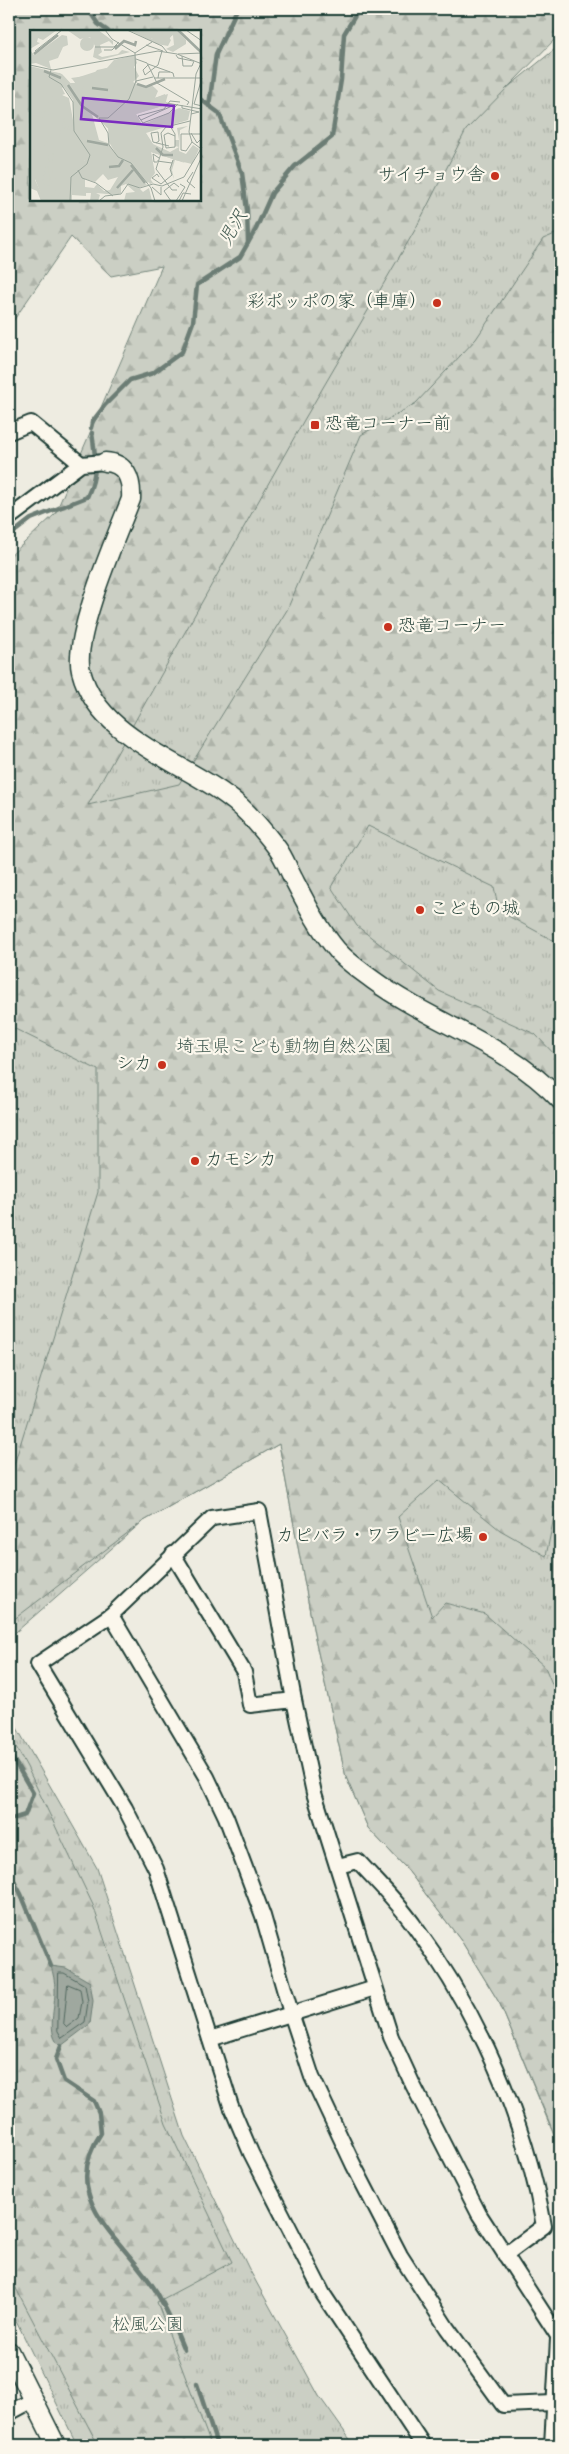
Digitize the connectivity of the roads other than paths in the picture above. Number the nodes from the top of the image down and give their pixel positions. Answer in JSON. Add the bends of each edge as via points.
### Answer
{"nodes":[{"id":1,"x":9,"y":432,"type":"edge"},
{"id":2,"x":91,"y":463,"type":"junction"},
{"id":3,"x":9,"y":518,"type":"edge"},
{"id":4,"x":560,"y":1100,"type":"edge"},
{"id":5,"x":173,"y":1554,"type":"junction"},
{"id":6,"x":111,"y":1615,"type":"junction"},
{"id":7,"x":294,"y":1700,"type":"junction"},
{"id":8,"x":338,"y":1866,"type":"junction"},
{"id":9,"x":375,"y":1988,"type":"junction"},
{"id":10,"x":291,"y":2014,"type":"junction"},
{"id":11,"x":210,"y":2039,"type":"junction"},
{"id":12,"x":505,"y":2255,"type":"junction"},
{"id":13,"x":559,"y":2339,"type":"edge"},
{"id":14,"x":9,"y":2351,"type":"edge"},
{"id":15,"x":33,"y":2400,"type":"junction"},
{"id":16,"x":554,"y":2403,"type":"junction"},
{"id":17,"x":9,"y":2413,"type":"edge"},
{"id":18,"x":56,"y":2445,"type":"edge"},
{"id":19,"x":423,"y":2445,"type":"edge"},
{"id":20,"x":552,"y":2445,"type":"edge"}],
"edges":[{"from":1,"to":2,"type":"street","via":[[31,423]]},
{"from":2,"to":3,"type":"street"},
{"from":2,"to":4,"type":"street","via":[[115,462],[126,472],[132,487],[132,499],[83,628],[80,669],[100,711],[121,730],[212,786],[241,808],[278,849],[309,909],[337,952],[416,1007],[516,1061]]},
{"from":5,"to":6,"type":"street"},
{"from":5,"to":7,"type":"street","via":[[244,1672],[250,1705]]},
{"from":5,"to":7,"type":"street","via":[[212,1518],[258,1511]]},
{"from":6,"to":10,"type":"street","via":[[207,1777],[226,1817],[263,1916]]},
{"from":6,"to":11,"type":"street","via":[[38,1664],[126,1808],[156,1869]]},
{"from":7,"to":8,"type":"street","via":[[314,1793]]},
{"from":8,"to":9,"type":"street"},
{"from":8,"to":12,"type":"street","via":[[358,1861],[412,1922],[456,1987],[492,2060],[524,2144],[544,2226]]},
{"from":9,"to":10,"type":"street"},
{"from":9,"to":12,"type":"street","via":[[391,2037],[412,2085],[479,2214]]},
{"from":10,"to":11,"type":"street"},
{"from":10,"to":16,"type":"street","via":[[312,2078],[353,2164],[400,2255],[447,2328],[503,2405]]},
{"from":11,"to":19,"type":"street","via":[[231,2106],[251,2153],[323,2294]]},
{"from":12,"to":13,"type":"street"},
{"from":13,"to":16,"type":"street"},
{"from":14,"to":15,"type":"street"},
{"from":15,"to":17,"type":"street"},
{"from":15,"to":18,"type":"street"},
{"from":16,"to":20,"type":"street"}]}
